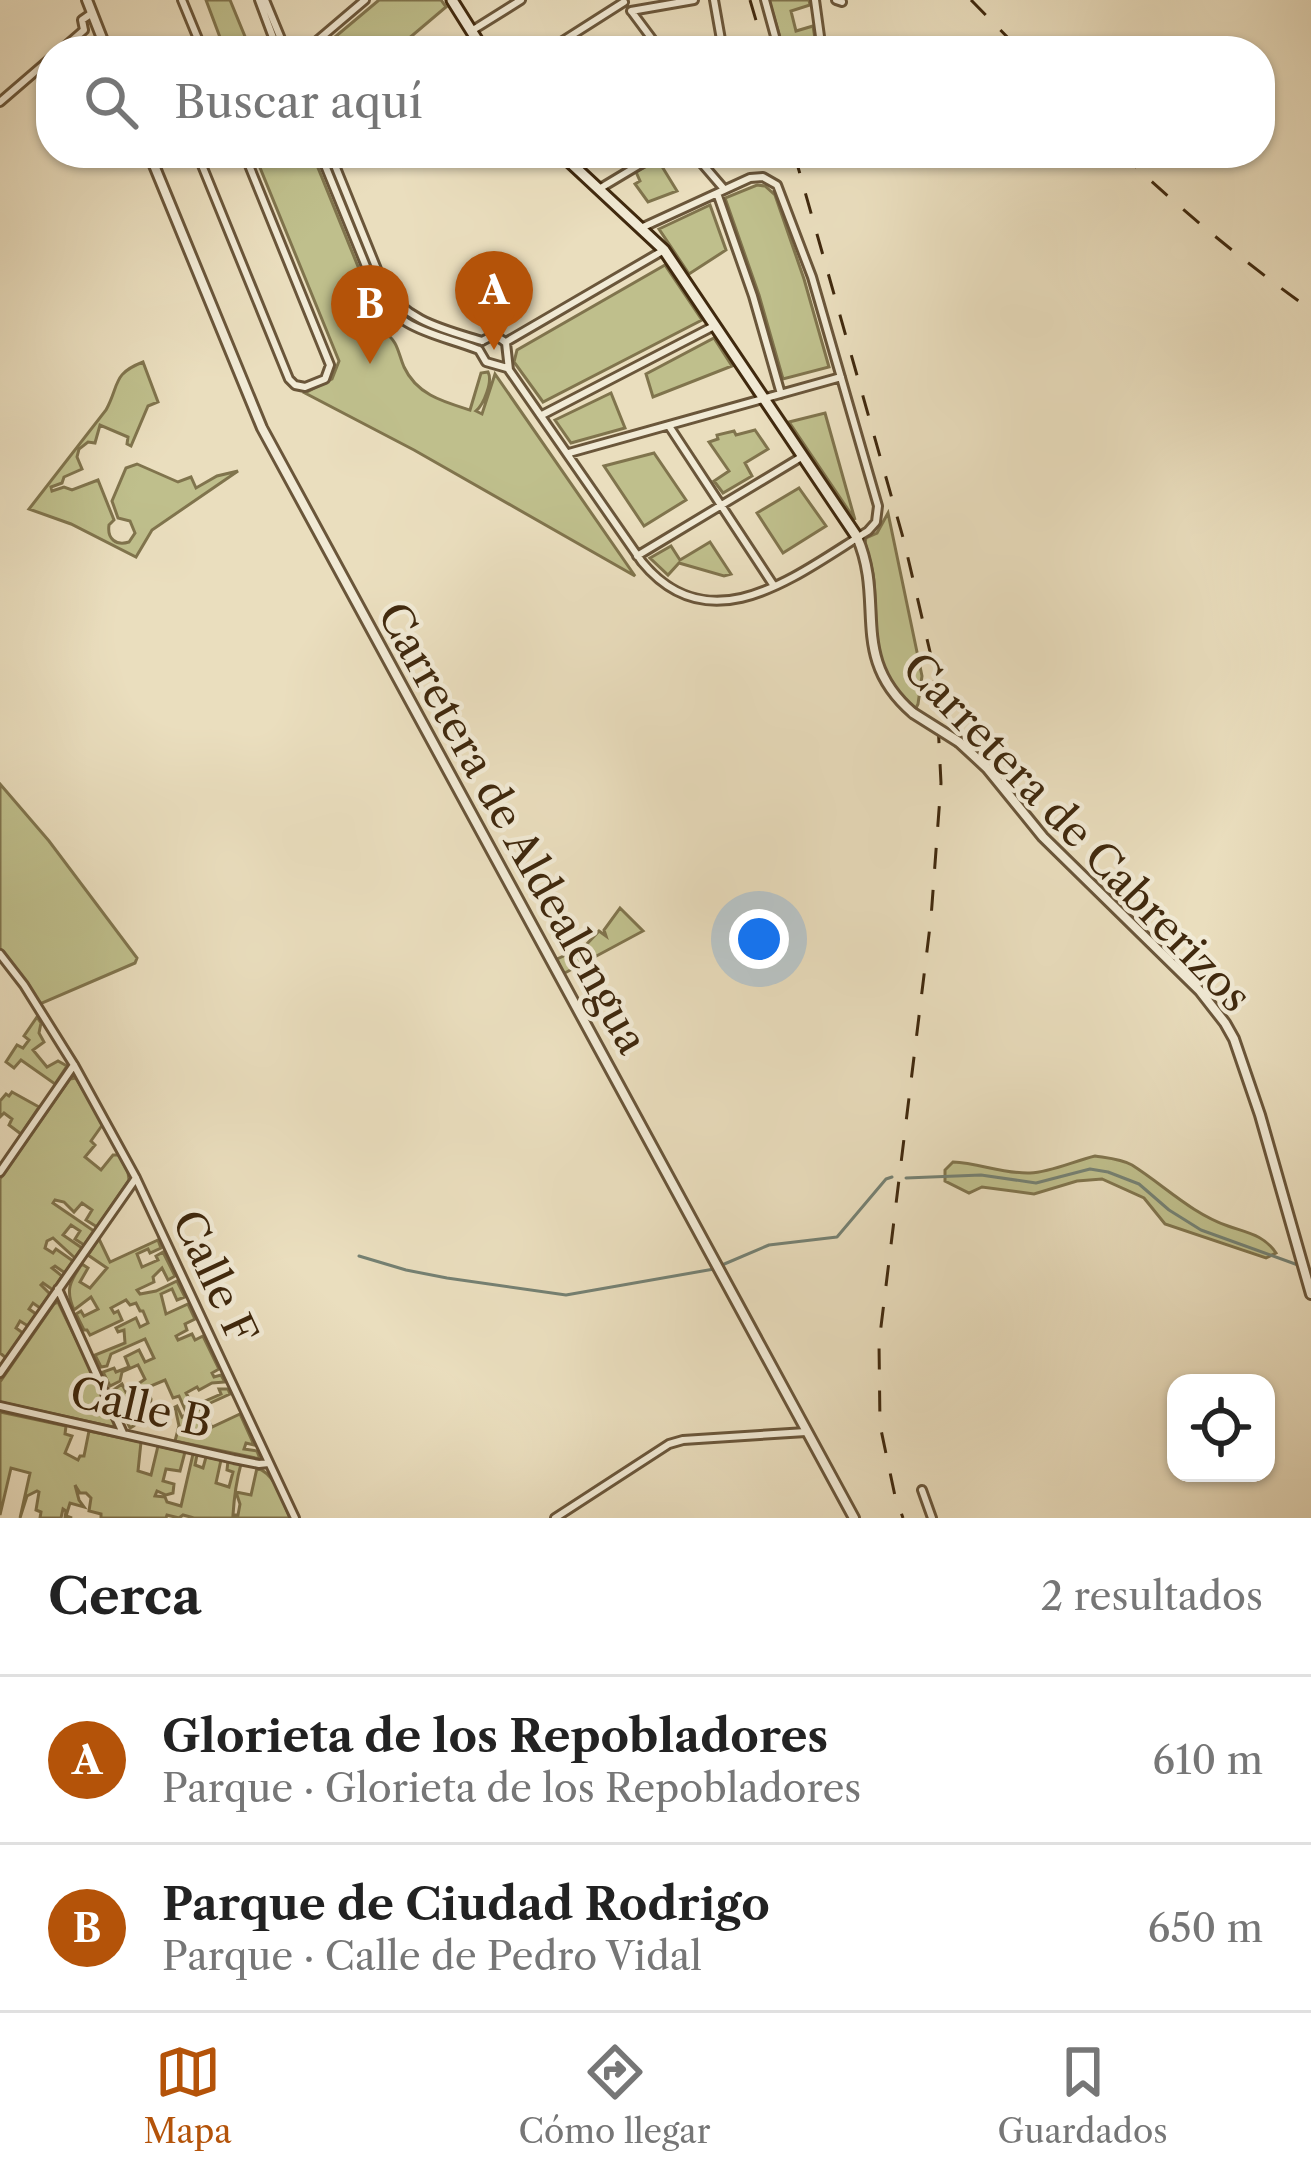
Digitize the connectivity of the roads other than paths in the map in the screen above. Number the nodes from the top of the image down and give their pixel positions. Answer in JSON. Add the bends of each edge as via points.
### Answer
{"nodes":[{"id":1,"x":87,"y":0,"type":"edge"},
{"id":2,"x":182,"y":0,"type":"edge"},
{"id":3,"x":262,"y":0,"type":"edge"},
{"id":4,"x":364,"y":0,"type":"edge"},
{"id":5,"x":452,"y":0,"type":"edge"},
{"id":6,"x":521,"y":0,"type":"edge"},
{"id":7,"x":694,"y":0,"type":"edge"},
{"id":8,"x":714,"y":0,"type":"edge"},
{"id":9,"x":765,"y":0,"type":"edge"},
{"id":10,"x":815,"y":0,"type":"edge"},
{"id":11,"x":623,"y":1,"type":"edge"},
{"id":12,"x":632,"y":11,"type":"junction"},
{"id":13,"x":92,"y":13,"type":"junction"},
{"id":14,"x":98,"y":28,"type":"junction"},
{"id":15,"x":84,"y":30,"type":"junction"},
{"id":16,"x":472,"y":31,"type":"junction"},
{"id":17,"x":77,"y":36,"type":"edge"},
{"id":18,"x":101,"y":36,"type":"edge"},
{"id":19,"x":197,"y":36,"type":"edge"},
{"id":20,"x":276,"y":36,"type":"edge"},
{"id":21,"x":322,"y":36,"type":"edge"},
{"id":22,"x":475,"y":36,"type":"edge"},
{"id":23,"x":570,"y":36,"type":"edge"},
{"id":24,"x":650,"y":36,"type":"edge"},
{"id":25,"x":720,"y":36,"type":"edge"},
{"id":26,"x":775,"y":36,"type":"edge"},
{"id":27,"x":820,"y":36,"type":"edge"},
{"id":28,"x":36,"y":71,"type":"edge"},
{"id":29,"x":0,"y":102,"type":"edge"},
{"id":30,"x":155,"y":168,"type":"edge"},
{"id":31,"x":203,"y":168,"type":"edge"},
{"id":32,"x":250,"y":168,"type":"edge"},
{"id":33,"x":326,"y":168,"type":"edge"},
{"id":34,"x":336,"y":168,"type":"edge"},
{"id":35,"x":576,"y":168,"type":"edge"},
{"id":36,"x":634,"y":168,"type":"edge"},
{"id":37,"x":706,"y":168,"type":"edge"},
{"id":38,"x":599,"y":189,"type":"junction"},
{"id":39,"x":721,"y":191,"type":"junction"},
{"id":40,"x":641,"y":228,"type":"junction"},
{"id":41,"x":664,"y":250,"type":"junction"},
{"id":42,"x":714,"y":326,"type":"junction"},
{"id":43,"x":482,"y":341,"type":"junction"},
{"id":44,"x":506,"y":343,"type":"junction"},
{"id":45,"x":479,"y":350,"type":"junction"},
{"id":46,"x":507,"y":355,"type":"junction"},
{"id":47,"x":495,"y":364,"type":"junction"},
{"id":48,"x":507,"y":368,"type":"junction"},
{"id":49,"x":841,"y":377,"type":"junction"},
{"id":50,"x":781,"y":394,"type":"junction"},
{"id":51,"x":764,"y":399,"type":"junction"},
{"id":52,"x":541,"y":415,"type":"junction"},
{"id":53,"x":669,"y":425,"type":"junction"},
{"id":54,"x":569,"y":453,"type":"junction"},
{"id":55,"x":803,"y":456,"type":"junction"},
{"id":56,"x":720,"y":505,"type":"junction"},
{"id":57,"x":857,"y":537,"type":"junction"},
{"id":58,"x":637,"y":556,"type":"junction"},
{"id":59,"x":775,"y":586,"type":"junction"},
{"id":60,"x":0,"y":954,"type":"edge"},
{"id":61,"x":74,"y":1066,"type":"junction"},
{"id":62,"x":0,"y":1172,"type":"edge"},
{"id":63,"x":136,"y":1178,"type":"junction"},
{"id":64,"x":58,"y":1289,"type":"junction"},
{"id":65,"x":1311,"y":1294,"type":"edge"},
{"id":66,"x":0,"y":1373,"type":"edge"},
{"id":67,"x":0,"y":1406,"type":"edge"},
{"id":68,"x":806,"y":1432,"type":"junction"},
{"id":69,"x":123,"y":1434,"type":"junction"},
{"id":70,"x":269,"y":1462,"type":"junction"},
{"id":71,"x":922,"y":1490,"type":"dead end"},
{"id":72,"x":295,"y":1518,"type":"edge"},
{"id":73,"x":555,"y":1518,"type":"edge"},
{"id":74,"x":854,"y":1518,"type":"edge"},
{"id":75,"x":932,"y":1518,"type":"edge"}],
"edges":[{"from":1,"to":13,"type":"street"},
{"from":2,"to":19,"type":"street"},
{"from":3,"to":20,"type":"street"},
{"from":4,"to":21,"type":"street"},
{"from":5,"to":16,"type":"main road"},
{"from":6,"to":16,"type":"street"},
{"from":7,"to":12,"type":"street"},
{"from":8,"to":25,"type":"street"},
{"from":9,"to":26,"type":"street"},
{"from":10,"to":27,"type":"street"},
{"from":11,"to":12,"type":"street"},
{"from":11,"to":23,"type":"street"},
{"from":12,"to":24,"type":"street"},
{"from":13,"to":14,"type":"street"},
{"from":13,"to":15,"type":"street","via":[[82,20]]},
{"from":14,"to":15,"type":"street"},
{"from":14,"to":18,"type":"street"},
{"from":15,"to":17,"type":"street"},
{"from":16,"to":22,"type":"main road"},
{"from":28,"to":29,"type":"street"},
{"from":30,"to":68,"type":"street","name":"Carretera de Aldealengua","via":[[268,441]]},
{"from":31,"to":32,"type":"street","via":[[289,379],[298,387],[316,383],[330,365]]},
{"from":33,"to":45,"type":"street","via":[[383,303],[415,328]]},
{"from":34,"to":43,"type":"street","via":[[392,298],[420,320]]},
{"from":35,"to":38,"type":"main road"},
{"from":36,"to":38,"type":"street"},
{"from":37,"to":39,"type":"street"},
{"from":38,"to":40,"type":"main road"},
{"from":39,"to":40,"type":"street"},
{"from":39,"to":49,"type":"street","via":[[768,178],[782,194]]},
{"from":39,"to":50,"type":"street"},
{"from":40,"to":41,"type":"main road"},
{"from":41,"to":42,"type":"main road"},
{"from":41,"to":44,"type":"street"},
{"from":42,"to":51,"type":"main road"},
{"from":42,"to":52,"type":"street"},
{"from":43,"to":44,"type":"street"},
{"from":43,"to":45,"type":"street"},
{"from":44,"to":46,"type":"street"},
{"from":45,"to":47,"type":"street"},
{"from":46,"to":47,"type":"street"},
{"from":46,"to":48,"type":"street"},
{"from":47,"to":48,"type":"street"},
{"from":48,"to":52,"type":"street"},
{"from":49,"to":50,"type":"street"},
{"from":49,"to":57,"type":"street","via":[[878,506],[877,522]]},
{"from":50,"to":51,"type":"street"},
{"from":51,"to":53,"type":"street"},
{"from":51,"to":55,"type":"main road"},
{"from":52,"to":54,"type":"street"},
{"from":53,"to":54,"type":"street"},
{"from":53,"to":56,"type":"street"},
{"from":54,"to":58,"type":"street"},
{"from":55,"to":56,"type":"street"},
{"from":55,"to":57,"type":"main road"},
{"from":56,"to":58,"type":"street"},
{"from":56,"to":59,"type":"street"},
{"from":57,"to":59,"type":"street"},
{"from":57,"to":65,"type":"street","name":"Carretera de Cabrerizos","bridge":true,"via":[[869,572],[876,662],[887,685],[987,768],[1043,837],[1215,1009],[1234,1039]]},
{"from":58,"to":59,"type":"street","via":[[669,588],[709,602]]},
{"from":60,"to":61,"type":"street","name":"Calle F"},
{"from":61,"to":62,"type":"street"},
{"from":61,"to":63,"type":"street","name":"Calle F"},
{"from":63,"to":64,"type":"street"},
{"from":63,"to":70,"type":"street","name":"Calle F"},
{"from":64,"to":66,"type":"street"},
{"from":64,"to":69,"type":"street"},
{"from":67,"to":69,"type":"street","name":"Calle B"},
{"from":68,"to":73,"type":"street","via":[[669,1444]]},
{"from":68,"to":74,"type":"street","name":"Carretera de Aldealengua"},
{"from":69,"to":70,"type":"street","name":"Calle B"},
{"from":70,"to":72,"type":"street","name":"Calle F"},
{"from":71,"to":75,"type":"street"}]}
